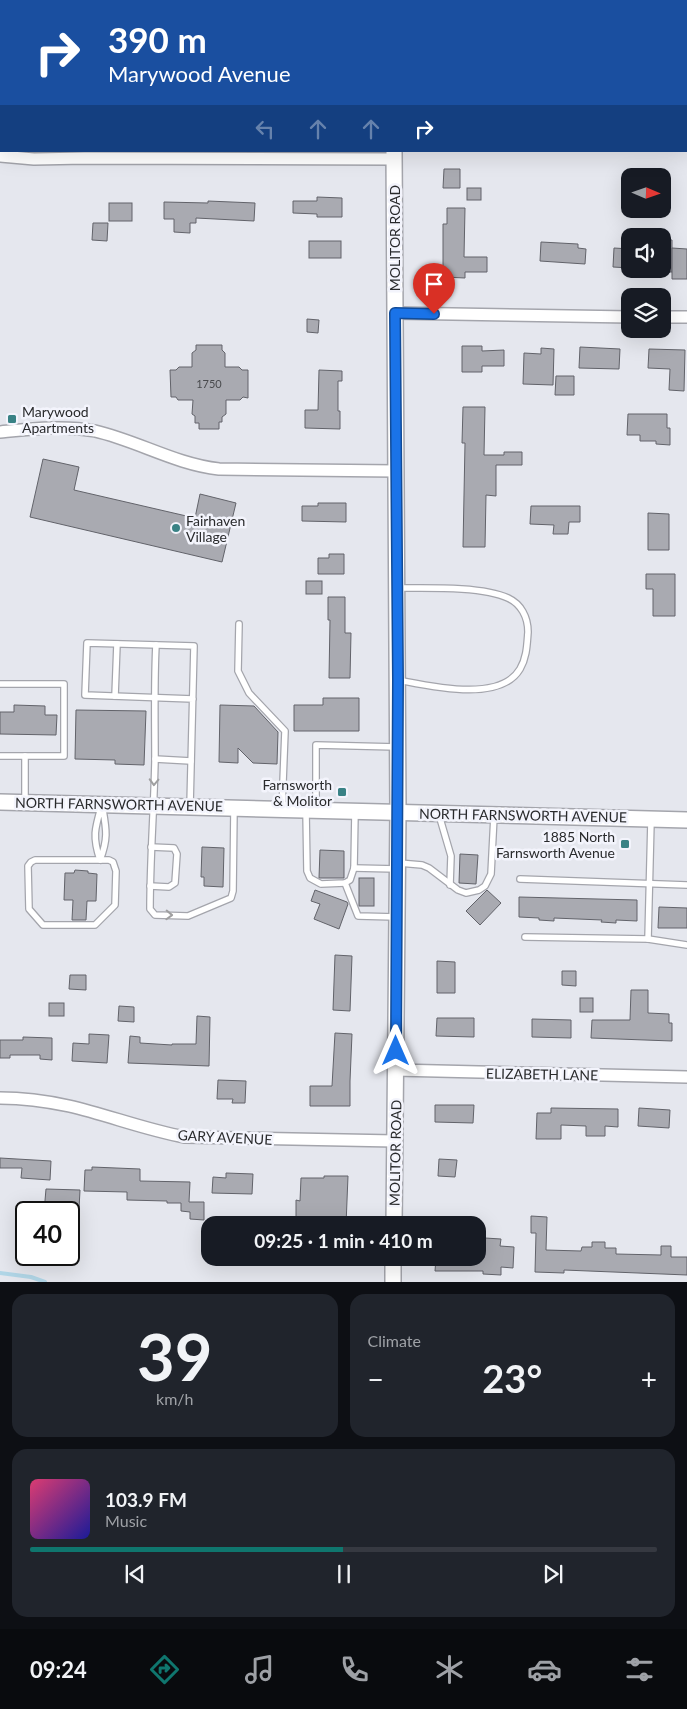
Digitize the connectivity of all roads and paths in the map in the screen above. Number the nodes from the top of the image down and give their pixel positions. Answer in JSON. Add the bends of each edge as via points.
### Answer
{"nodes":[{"id":1,"x":394,"y":155,"type":"edge"},
{"id":2,"x":0,"y":156,"type":"edge"},
{"id":3,"x":395,"y":313,"type":"junction"},
{"id":4,"x":621,"y":316,"type":"edge"},
{"id":5,"x":671,"y":317,"type":"edge"},
{"id":6,"x":687,"y":317,"type":"edge"},
{"id":7,"x":0,"y":432,"type":"edge"},
{"id":8,"x":396,"y":471,"type":"junction"},
{"id":9,"x":397,"y":588,"type":"junction"},
{"id":10,"x":239,"y":624,"type":"dead end"},
{"id":11,"x":117,"y":644,"type":"junction"},
{"id":12,"x":156,"y":645,"type":"junction"},
{"id":13,"x":398,"y":680,"type":"junction"},
{"id":14,"x":0,"y":684,"type":"edge"},
{"id":15,"x":115,"y":696,"type":"junction"},
{"id":16,"x":154,"y":698,"type":"junction"},
{"id":17,"x":193,"y":699,"type":"junction"},
{"id":18,"x":398,"y":747,"type":"junction"},
{"id":19,"x":0,"y":756,"type":"edge"},
{"id":20,"x":25,"y":756,"type":"junction"},
{"id":21,"x":155,"y":759,"type":"junction"},
{"id":22,"x":191,"y":761,"type":"junction"},
{"id":23,"x":0,"y":802,"type":"edge"},
{"id":24,"x":25,"y":802,"type":"junction"},
{"id":25,"x":102,"y":804,"type":"junction"},
{"id":26,"x":153,"y":805,"type":"junction"},
{"id":27,"x":190,"y":806,"type":"junction"},
{"id":28,"x":234,"y":807,"type":"junction"},
{"id":29,"x":282,"y":808,"type":"junction"},
{"id":30,"x":311,"y":809,"type":"junction"},
{"id":31,"x":355,"y":811,"type":"junction"},
{"id":32,"x":398,"y":812,"type":"junction"},
{"id":33,"x":438,"y":813,"type":"junction"},
{"id":34,"x":494,"y":814,"type":"junction"},
{"id":35,"x":651,"y":818,"type":"junction"},
{"id":36,"x":687,"y":820,"type":"edge"},
{"id":37,"x":151,"y":847,"type":"junction"},
{"id":38,"x":100,"y":860,"type":"junction"},
{"id":39,"x":398,"y":866,"type":"junction"},
{"id":40,"x":354,"y":868,"type":"junction"},
{"id":41,"x":520,"y":879,"type":"dead end"},
{"id":42,"x":345,"y":884,"type":"junction"},
{"id":43,"x":648,"y":884,"type":"junction"},
{"id":44,"x":450,"y":885,"type":"junction"},
{"id":45,"x":687,"y":885,"type":"edge"},
{"id":46,"x":150,"y":886,"type":"junction"},
{"id":47,"x":397,"y":918,"type":"junction"},
{"id":48,"x":526,"y":937,"type":"dead end"},
{"id":49,"x":648,"y":939,"type":"junction"},
{"id":50,"x":687,"y":945,"type":"edge"},
{"id":51,"x":396,"y":1070,"type":"junction"},
{"id":52,"x":687,"y":1077,"type":"edge"},
{"id":53,"x":0,"y":1098,"type":"edge"},
{"id":54,"x":395,"y":1141,"type":"junction"},
{"id":55,"x":394,"y":1216,"type":"edge"},
{"id":56,"x":393,"y":1266,"type":"edge"},
{"id":57,"x":393,"y":1282,"type":"edge"}],
"edges":[{"from":1,"to":2,"type":"street","via":[[34,159]]},
{"from":1,"to":3,"type":"street","name":"MOLITOR ROAD"},
{"from":3,"to":4,"type":"street"},
{"from":3,"to":8,"type":"street","name":"MOLITOR ROAD"},
{"from":5,"to":6,"type":"street"},
{"from":7,"to":8,"type":"street","via":[[76,428],[117,438],[180,462],[219,469]]},
{"from":8,"to":9,"type":"street","name":"MOLITOR ROAD"},
{"from":9,"to":13,"type":"street","name":"MOLITOR ROAD"},
{"from":9,"to":13,"type":"lane","via":[[497,594],[518,604],[528,627],[526,654],[520,669],[497,686],[480,690]]},
{"from":10,"to":29,"type":"lane","via":[[238,672],[249,693],[285,730]]},
{"from":11,"to":12,"type":"lane"},
{"from":11,"to":15,"type":"lane"},
{"from":11,"to":15,"type":"lane","via":[[87,643],[85,696]]},
{"from":12,"to":16,"type":"lane"},
{"from":12,"to":17,"type":"lane","via":[[194,646]]},
{"from":13,"to":18,"type":"street","name":"MOLITOR ROAD"},
{"from":14,"to":20,"type":"lane","via":[[64,684],[64,756]]},
{"from":15,"to":16,"type":"lane"},
{"from":16,"to":17,"type":"lane"},
{"from":16,"to":21,"type":"lane"},
{"from":17,"to":22,"type":"lane"},
{"from":18,"to":30,"type":"lane","via":[[316,745]]},
{"from":18,"to":32,"type":"street","name":"MOLITOR ROAD"},
{"from":19,"to":20,"type":"lane"},
{"from":20,"to":24,"type":"lane"},
{"from":21,"to":22,"type":"lane"},
{"from":21,"to":26,"type":"lane","one_way":true},
{"from":22,"to":27,"type":"lane"},
{"from":23,"to":24,"type":"street","name":"NORTH FARNSWORTH AVENUE"},
{"from":24,"to":25,"type":"street","name":"NORTH FARNSWORTH AVENUE"},
{"from":25,"to":26,"type":"street","name":"NORTH FARNSWORTH AVENUE"},
{"from":25,"to":38,"type":"lane","via":[[106,843]]},
{"from":25,"to":38,"type":"lane","via":[[94,844]]},
{"from":26,"to":27,"type":"street","name":"NORTH FARNSWORTH AVENUE"},
{"from":26,"to":37,"type":"lane"},
{"from":27,"to":28,"type":"street","name":"NORTH FARNSWORTH AVENUE"},
{"from":28,"to":29,"type":"street","name":"NORTH FARNSWORTH AVENUE"},
{"from":46,"to":28,"type":"lane","one_way":true,"via":[[150,909],[155,915],[188,916],[230,898],[233,891]]},
{"from":29,"to":30,"type":"street","name":"NORTH FARNSWORTH AVENUE"},
{"from":30,"to":31,"type":"street","name":"NORTH FARNSWORTH AVENUE"},
{"from":30,"to":42,"type":"lane","via":[[307,871],[310,878],[321,884]]},
{"from":31,"to":32,"type":"street","name":"NORTH FARNSWORTH AVENUE"},
{"from":31,"to":40,"type":"lane"},
{"from":32,"to":33,"type":"street","name":"NORTH FARNSWORTH AVENUE"},
{"from":32,"to":39,"type":"street","name":"MOLITOR ROAD"},
{"from":33,"to":34,"type":"street","name":"NORTH FARNSWORTH AVENUE"},
{"from":33,"to":44,"type":"lane","via":[[451,856]]},
{"from":34,"to":35,"type":"street","name":"NORTH FARNSWORTH AVENUE"},
{"from":34,"to":44,"type":"lane","via":[[491,874],[485,886],[466,893]]},
{"from":35,"to":36,"type":"street","name":"NORTH FARNSWORTH AVENUE"},
{"from":35,"to":43,"type":"lane"},
{"from":37,"to":46,"type":"lane"},
{"from":37,"to":46,"type":"lane","via":[[174,848],[177,854],[175,883],[168,887]]},
{"from":38,"to":38,"type":"lane","via":[[31,862],[28,866],[29,909],[43,925],[95,925],[115,905],[115,865],[109,860]]},
{"from":39,"to":40,"type":"lane"},
{"from":39,"to":44,"type":"lane","via":[[422,865]]},
{"from":39,"to":47,"type":"street","name":"MOLITOR ROAD"},
{"from":40,"to":42,"type":"lane"},
{"from":41,"to":43,"type":"lane"},
{"from":42,"to":47,"type":"lane","via":[[358,916]]},
{"from":43,"to":45,"type":"lane"},
{"from":43,"to":49,"type":"lane"},
{"from":47,"to":51,"type":"street","name":"MOLITOR ROAD"},
{"from":48,"to":49,"type":"lane"},
{"from":49,"to":50,"type":"lane"},
{"from":51,"to":52,"type":"street","name":"ELIZABETH LANE"},
{"from":51,"to":54,"type":"street","name":"MOLITOR ROAD"},
{"from":53,"to":54,"type":"street","name":"GARY AVENUE","via":[[68,1106],[185,1137]]},
{"from":54,"to":55,"type":"street","name":"MOLITOR ROAD"},
{"from":56,"to":57,"type":"street"}]}
